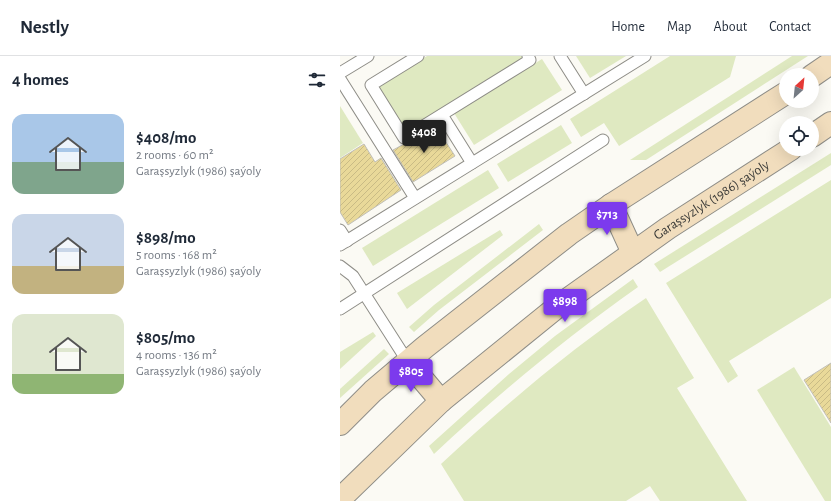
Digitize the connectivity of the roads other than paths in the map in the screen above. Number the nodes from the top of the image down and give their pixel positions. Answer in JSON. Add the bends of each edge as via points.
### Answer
{"nodes":[{"id":1,"x":368,"y":56,"type":"edge"},
{"id":2,"x":418,"y":56,"type":"edge"},
{"id":3,"x":528,"y":56,"type":"edge"},
{"id":4,"x":560,"y":56,"type":"edge"},
{"id":5,"x":645,"y":56,"type":"edge"},
{"id":6,"x":340,"y":74,"type":"edge"},
{"id":7,"x":340,"y":79,"type":"edge"},
{"id":8,"x":584,"y":94,"type":"junction"},
{"id":9,"x":779,"y":97,"type":"edge"},
{"id":10,"x":442,"y":115,"type":"junction"},
{"id":11,"x":831,"y":123,"type":"edge"},
{"id":12,"x":819,"y":131,"type":"edge"},
{"id":13,"x":603,"y":140,"type":"dead end"},
{"id":14,"x":781,"y":156,"type":"edge"},
{"id":15,"x":472,"y":163,"type":"junction"},
{"id":16,"x":414,"y":198,"type":"junction"},
{"id":17,"x":611,"y":205,"type":"junction"},
{"id":18,"x":340,"y":230,"type":"edge"},
{"id":19,"x":343,"y":243,"type":"edge"},
{"id":20,"x":633,"y":253,"type":"junction"},
{"id":21,"x":340,"y":266,"type":"edge"},
{"id":22,"x":364,"y":294,"type":"junction"},
{"id":23,"x":340,"y":309,"type":"edge"},
{"id":24,"x":408,"y":362,"type":"junction"},
{"id":25,"x":441,"y":401,"type":"junction"},
{"id":26,"x":340,"y":424,"type":"edge"},
{"id":27,"x":340,"y":499,"type":"edge"}],
"edges":[{"from":1,"to":6,"type":"lane"},
{"from":2,"to":10,"type":"lane","via":[[371,85],[404,138]]},
{"from":3,"to":10,"type":"lane","via":[[530,60]]},
{"from":4,"to":8,"type":"lane"},
{"from":5,"to":8,"type":"lane"},
{"from":7,"to":16,"type":"lane"},
{"from":8,"to":15,"type":"lane"},
{"from":9,"to":17,"type":"main road"},
{"from":10,"to":15,"type":"lane"},
{"from":11,"to":12,"type":"main road"},
{"from":13,"to":22,"type":"lane"},
{"from":14,"to":20,"type":"main road","name":"Garaşsyzlyk (1986) şaýoly"},
{"from":15,"to":16,"type":"lane"},
{"from":16,"to":19,"type":"lane"},
{"from":17,"to":20,"type":"main road"},
{"from":17,"to":24,"type":"main road","via":[[569,234]]},
{"from":18,"to":19,"type":"lane"},
{"from":20,"to":25,"type":"main road","name":"Garaşsyzlyk (1986) şaýoly","via":[[557,307]]},
{"from":21,"to":22,"type":"lane","via":[[353,276]]},
{"from":22,"to":23,"type":"lane"},
{"from":22,"to":24,"type":"lane"},
{"from":24,"to":25,"type":"main road"},
{"from":24,"to":26,"type":"main road","via":[[373,391]]},
{"from":25,"to":27,"type":"main road","name":"Garaşsyzlyk (1986) şaýoly"}]}
